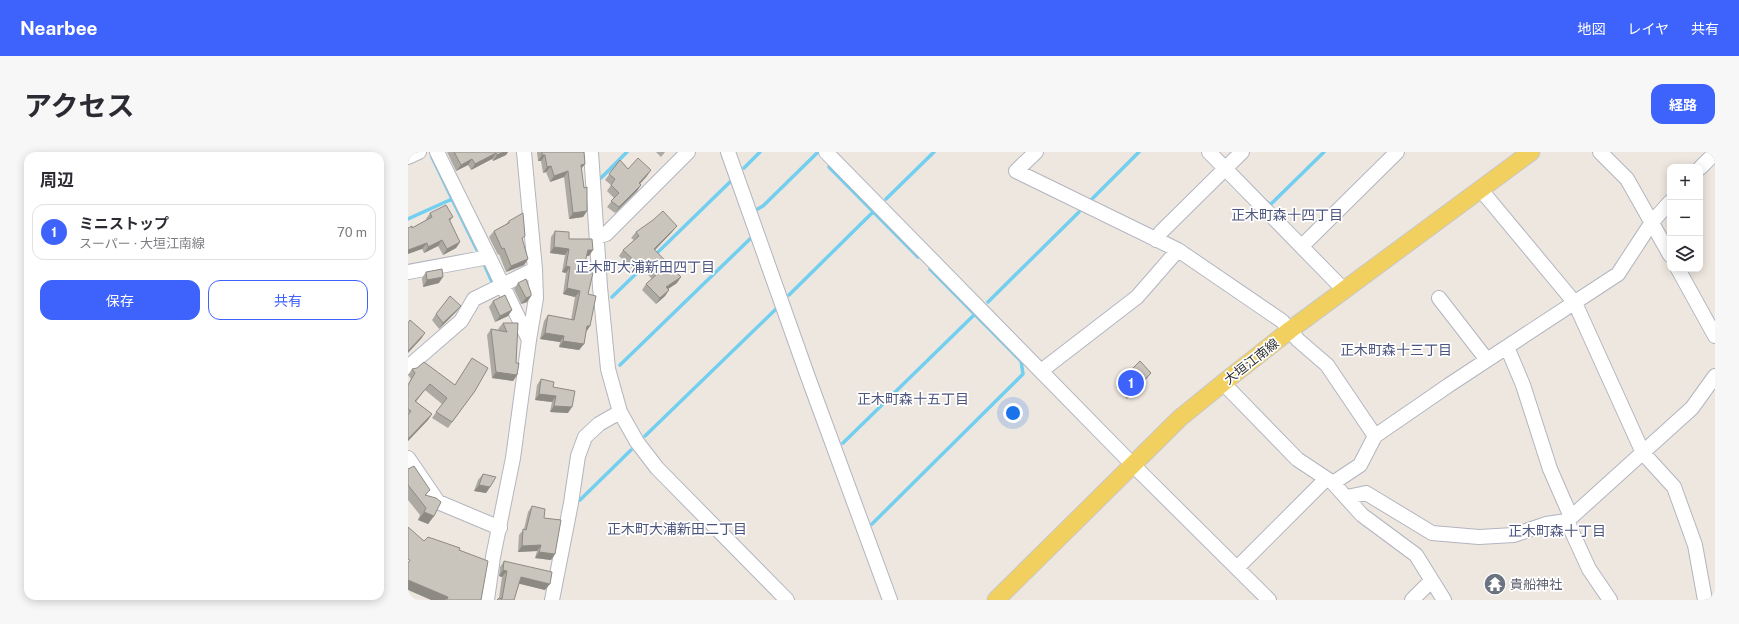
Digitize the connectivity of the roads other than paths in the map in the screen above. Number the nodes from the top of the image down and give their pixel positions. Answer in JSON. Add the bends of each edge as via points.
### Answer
{"nodes":[{"id":1,"x":420,"y":152,"type":"edge"},
{"id":2,"x":436,"y":152,"type":"edge"},
{"id":3,"x":524,"y":152,"type":"edge"},
{"id":4,"x":591,"y":152,"type":"edge"},
{"id":5,"x":688,"y":152,"type":"edge"},
{"id":6,"x":728,"y":152,"type":"edge"},
{"id":7,"x":826,"y":152,"type":"edge"},
{"id":8,"x":1036,"y":152,"type":"edge"},
{"id":9,"x":1210,"y":152,"type":"edge"},
{"id":10,"x":1242,"y":152,"type":"edge"},
{"id":11,"x":1397,"y":152,"type":"edge"},
{"id":12,"x":1531,"y":152,"type":"edge"},
{"id":13,"x":1600,"y":152,"type":"edge"},
{"id":14,"x":1715,"y":153,"type":"edge"},
{"id":15,"x":408,"y":157,"type":"edge"},
{"id":16,"x":1703,"y":165,"type":"edge"},
{"id":17,"x":1226,"y":168,"type":"junction"},
{"id":18,"x":1481,"y":190,"type":"junction"},
{"id":19,"x":1667,"y":205,"type":"edge"},
{"id":20,"x":1652,"y":222,"type":"junction"},
{"id":21,"x":597,"y":237,"type":"junction"},
{"id":22,"x":1156,"y":240,"type":"junction"},
{"id":23,"x":1302,"y":246,"type":"junction"},
{"id":24,"x":1178,"y":250,"type":"junction"},
{"id":25,"x":1667,"y":250,"type":"edge"},
{"id":26,"x":490,"y":257,"type":"junction"},
{"id":27,"x":535,"y":269,"type":"junction"},
{"id":28,"x":408,"y":272,"type":"edge"},
{"id":29,"x":1680,"y":272,"type":"edge"},
{"id":30,"x":502,"y":285,"type":"junction"},
{"id":31,"x":1345,"y":290,"type":"junction"},
{"id":32,"x":1439,"y":298,"type":"dead end"},
{"id":33,"x":1575,"y":303,"type":"junction"},
{"id":34,"x":1290,"y":330,"type":"junction"},
{"id":35,"x":1715,"y":336,"type":"edge"},
{"id":36,"x":529,"y":340,"type":"junction"},
{"id":37,"x":1506,"y":347,"type":"junction"},
{"id":38,"x":1487,"y":360,"type":"junction"},
{"id":39,"x":408,"y":368,"type":"edge"},
{"id":40,"x":1041,"y":371,"type":"junction"},
{"id":41,"x":1715,"y":376,"type":"edge"},
{"id":42,"x":1223,"y":383,"type":"junction"},
{"id":43,"x":620,"y":412,"type":"junction"},
{"id":44,"x":1376,"y":436,"type":"junction"},
{"id":45,"x":1643,"y":454,"type":"junction"},
{"id":46,"x":408,"y":458,"type":"edge"},
{"id":47,"x":1133,"y":465,"type":"junction"},
{"id":48,"x":1330,"y":481,"type":"junction"},
{"id":49,"x":1347,"y":496,"type":"junction"},
{"id":50,"x":1569,"y":519,"type":"junction"},
{"id":51,"x":500,"y":528,"type":"junction"},
{"id":52,"x":1236,"y":568,"type":"junction"},
{"id":53,"x":1431,"y":581,"type":"junction"},
{"id":54,"x":1715,"y":597,"type":"edge"},
{"id":55,"x":487,"y":600,"type":"edge"},
{"id":56,"x":552,"y":600,"type":"edge"},
{"id":57,"x":787,"y":600,"type":"edge"},
{"id":58,"x":890,"y":600,"type":"edge"},
{"id":59,"x":996,"y":600,"type":"edge"},
{"id":60,"x":1268,"y":600,"type":"edge"},
{"id":61,"x":1412,"y":600,"type":"edge"},
{"id":62,"x":1444,"y":600,"type":"edge"},
{"id":63,"x":1610,"y":600,"type":"edge"},
{"id":64,"x":1705,"y":600,"type":"edge"},
{"id":65,"x":1711,"y":600,"type":"edge"}],
"edges":[{"from":1,"to":15,"type":"street"},
{"from":2,"to":26,"type":"street"},
{"from":3,"to":27,"type":"street"},
{"from":4,"to":21,"type":"street"},
{"from":5,"to":21,"type":"street","via":[[606,234]]},
{"from":6,"to":58,"type":"street"},
{"from":7,"to":40,"type":"street"},
{"from":8,"to":22,"type":"street","via":[[1016,171]]},
{"from":9,"to":17,"type":"street"},
{"from":10,"to":17,"type":"street"},
{"from":11,"to":23,"type":"street"},
{"from":12,"to":18,"type":"main road","name":"大垣江南線"},
{"from":13,"to":20,"type":"street","via":[[1627,179]]},
{"from":14,"to":16,"type":"street"},
{"from":17,"to":22,"type":"street"},
{"from":17,"to":23,"type":"street"},
{"from":18,"to":31,"type":"main road","name":"大垣江南線"},
{"from":18,"to":33,"type":"street"},
{"from":19,"to":20,"type":"street"},
{"from":20,"to":25,"type":"street"},
{"from":20,"to":33,"type":"street","via":[[1618,274]]},
{"from":21,"to":43,"type":"street","via":[[608,369]]},
{"from":22,"to":24,"type":"street"},
{"from":23,"to":31,"type":"street"},
{"from":24,"to":34,"type":"street","via":[[1282,321]]},
{"from":24,"to":40,"type":"street","via":[[1136,297]]},
{"from":26,"to":28,"type":"street"},
{"from":26,"to":30,"type":"street"},
{"from":27,"to":30,"type":"street"},
{"from":27,"to":36,"type":"street","via":[[536,298]]},
{"from":29,"to":35,"type":"street"},
{"from":30,"to":36,"type":"street"},
{"from":30,"to":39,"type":"street","via":[[474,299],[461,321]]},
{"from":31,"to":34,"type":"main road","name":"大垣江南線"},
{"from":32,"to":38,"type":"street"},
{"from":33,"to":37,"type":"street"},
{"from":33,"to":45,"type":"street"},
{"from":34,"to":42,"type":"main road","name":"大垣江南線"},
{"from":34,"to":44,"type":"street","via":[[1327,365]]},
{"from":36,"to":51,"type":"street","via":[[513,458]]},
{"from":37,"to":38,"type":"street"},
{"from":37,"to":50,"type":"street","via":[[1523,385]]},
{"from":38,"to":44,"type":"street"},
{"from":40,"to":47,"type":"street"},
{"from":41,"to":45,"type":"street","via":[[1692,408]]},
{"from":42,"to":47,"type":"main road","name":"大垣江南線","via":[[1180,418]]},
{"from":42,"to":48,"type":"street","via":[[1297,458]]},
{"from":43,"to":56,"type":"street","via":[[599,424],[585,437],[578,456]]},
{"from":43,"to":57,"type":"street","via":[[637,442],[657,468]]},
{"from":44,"to":48,"type":"street","via":[[1360,465]]},
{"from":45,"to":50,"type":"street"},
{"from":45,"to":64,"type":"street","via":[[1674,487],[1695,545]]},
{"from":46,"to":51,"type":"street","via":[[438,502]]},
{"from":47,"to":52,"type":"street"},
{"from":47,"to":59,"type":"main road","name":"大垣江南線"},
{"from":48,"to":49,"type":"street"},
{"from":48,"to":52,"type":"street"},
{"from":49,"to":50,"type":"street","via":[[1366,493],[1432,533],[1514,535]]},
{"from":49,"to":53,"type":"street","via":[[1362,515],[1416,555]]},
{"from":50,"to":63,"type":"street","via":[[1589,569]]},
{"from":51,"to":55,"type":"street"},
{"from":52,"to":60,"type":"street"},
{"from":53,"to":61,"type":"street"},
{"from":53,"to":62,"type":"street"},
{"from":54,"to":65,"type":"street"}]}
